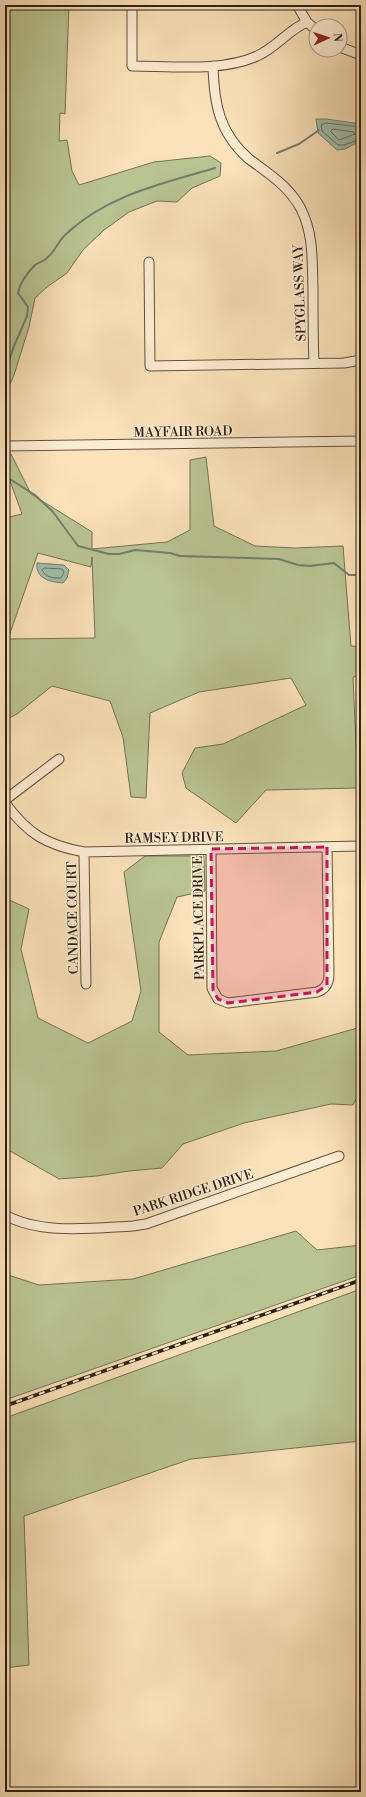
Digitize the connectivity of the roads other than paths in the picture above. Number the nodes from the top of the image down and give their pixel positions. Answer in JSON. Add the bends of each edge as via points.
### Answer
{"nodes":[{"id":1,"x":132,"y":5,"type":"edge"},
{"id":2,"x":297,"y":5,"type":"edge"},
{"id":3,"x":307,"y":22,"type":"joint"},
{"id":4,"x":348,"y":50,"type":"edge"},
{"id":5,"x":361,"y":54,"type":"edge"},
{"id":6,"x":213,"y":66,"type":"junction"},
{"id":7,"x":149,"y":262,"type":"dead end"},
{"id":8,"x":361,"y":360,"type":"edge"},
{"id":9,"x":314,"y":363,"type":"junction"},
{"id":10,"x":361,"y":441,"type":"edge"},
{"id":11,"x":6,"y":446,"type":"edge"},
{"id":12,"x":58,"y":759,"type":"dead end"},
{"id":13,"x":5,"y":802,"type":"edge"},
{"id":14,"x":361,"y":846,"type":"edge"},
{"id":15,"x":327,"y":847,"type":"junction"},
{"id":16,"x":210,"y":849,"type":"junction"},
{"id":17,"x":84,"y":852,"type":"junction"},
{"id":18,"x":86,"y":984,"type":"dead end"},
{"id":19,"x":339,"y":1156,"type":"dead end"},
{"id":20,"x":5,"y":1215,"type":"edge"}],
"edges":[{"from":1,"to":6,"type":"street","via":[[132,66]]},
{"from":2,"to":3,"type":"street"},
{"from":3,"to":6,"type":"street","via":[[259,56],[234,64]]},
{"from":4,"to":5,"type":"street"},
{"from":6,"to":9,"type":"street","name":"SPYGLASS WAY","via":[[215,102],[230,138],[249,158],[286,187],[306,219],[312,246]]},
{"from":7,"to":9,"type":"street","via":[[150,366]]},
{"from":8,"to":9,"type":"street"},
{"from":10,"to":11,"type":"street","name":"MAYFAIR ROAD"},
{"from":12,"to":13,"type":"street"},
{"from":13,"to":17,"type":"street","name":"RAMSEY DRIVE","via":[[23,825],[37,836],[62,848]]},
{"from":14,"to":15,"type":"street","name":"RAMSEY DRIVE"},
{"from":15,"to":16,"type":"street","name":"RAMSEY DRIVE"},
{"from":15,"to":16,"type":"street","name":"PARKPLACE DRIVE","via":[[327,985],[320,991],[228,1003],[218,999],[212,988]]},
{"from":16,"to":17,"type":"street","name":"RAMSEY DRIVE"},
{"from":17,"to":18,"type":"street","name":"CANDACE COURT"},
{"from":19,"to":20,"type":"street","name":"PARK RIDGE DRIVE","via":[[144,1224],[100,1228],[48,1228],[31,1225]]}]}
